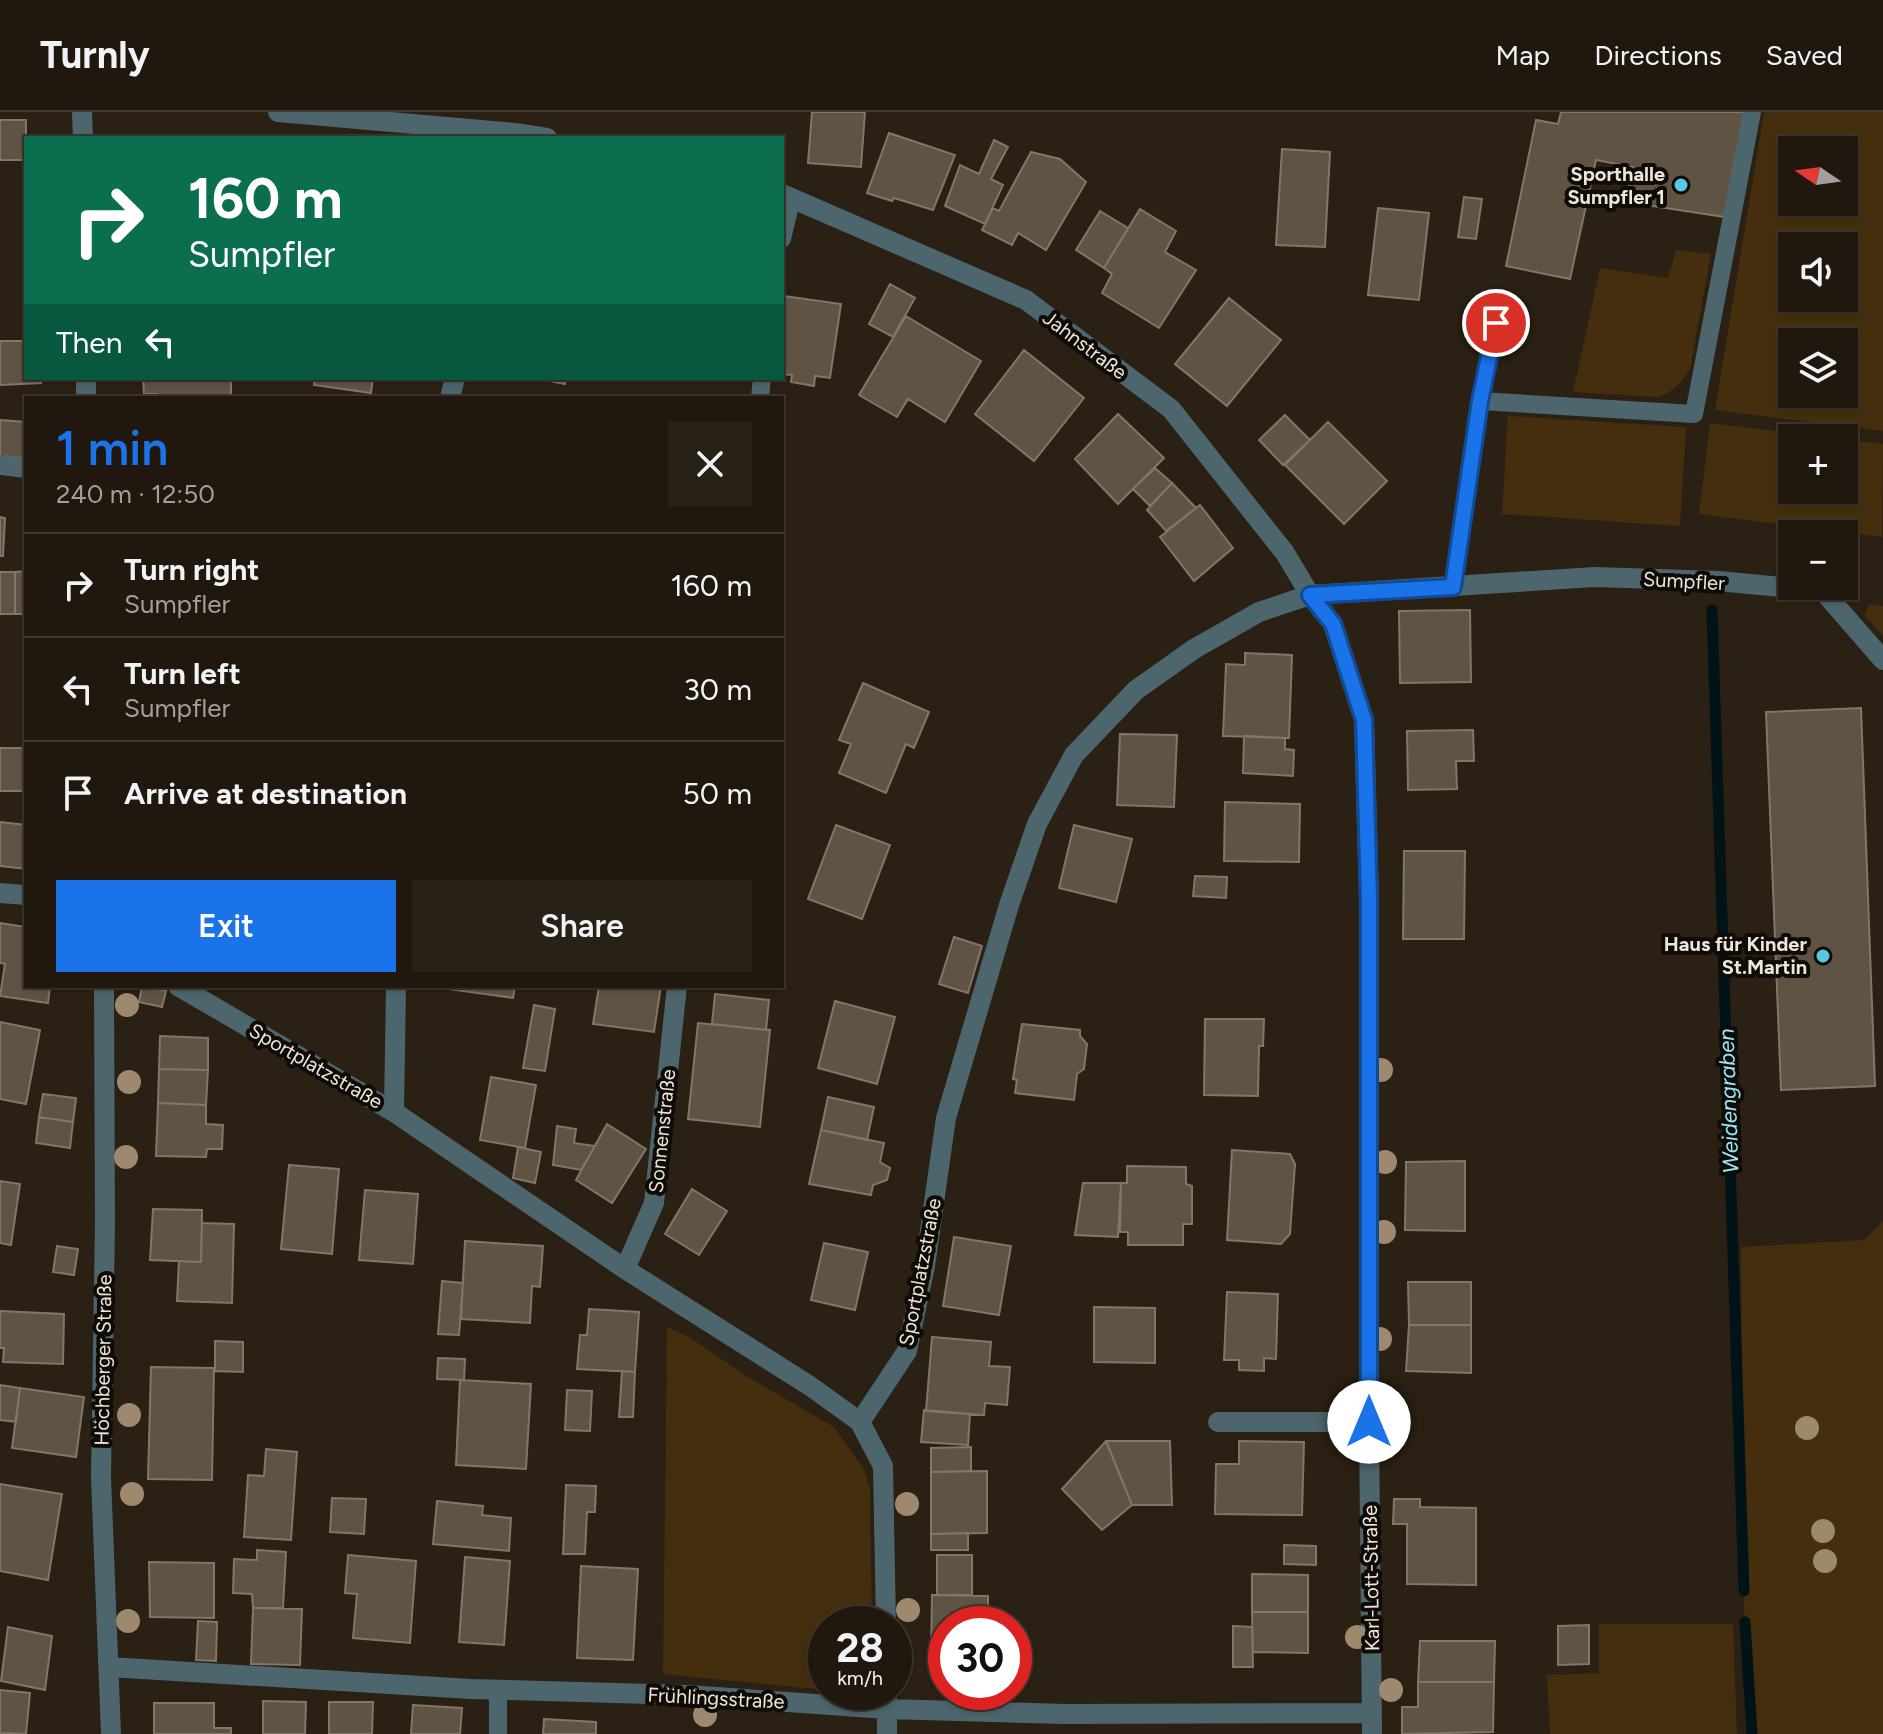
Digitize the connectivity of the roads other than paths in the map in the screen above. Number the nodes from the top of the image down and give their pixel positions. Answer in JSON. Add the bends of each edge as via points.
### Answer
{"nodes":[{"id":1,"x":82,"y":112,"type":"edge"},
{"id":2,"x":278,"y":112,"type":"edge"},
{"id":3,"x":1752,"y":112,"type":"edge"},
{"id":4,"x":515,"y":135,"type":"edge"},
{"id":5,"x":83,"y":136,"type":"edge"},
{"id":6,"x":787,"y":195,"type":"edge"},
{"id":7,"x":784,"y":221,"type":"edge"},
{"id":8,"x":1501,"y":298,"type":"dead end"},
{"id":9,"x":1480,"y":401,"type":"junction"},
{"id":10,"x":0,"y":465,"type":"edge"},
{"id":11,"x":24,"y":468,"type":"edge"},
{"id":12,"x":1453,"y":587,"type":"junction"},
{"id":13,"x":1310,"y":595,"type":"junction"},
{"id":14,"x":1883,"y":660,"type":"edge"},
{"id":15,"x":0,"y":893,"type":"edge"},
{"id":16,"x":24,"y":895,"type":"edge"},
{"id":17,"x":104,"y":988,"type":"edge"},
{"id":18,"x":181,"y":988,"type":"edge"},
{"id":19,"x":396,"y":988,"type":"edge"},
{"id":20,"x":677,"y":988,"type":"edge"},
{"id":21,"x":394,"y":1112,"type":"junction"},
{"id":22,"x":625,"y":1269,"type":"junction"},
{"id":23,"x":860,"y":1422,"type":"junction"},
{"id":24,"x":1218,"y":1422,"type":"dead end"},
{"id":25,"x":1369,"y":1422,"type":"junction"},
{"id":26,"x":886,"y":1606,"type":"edge"},
{"id":27,"x":109,"y":1667,"type":"junction"},
{"id":28,"x":498,"y":1690,"type":"junction"},
{"id":29,"x":808,"y":1698,"type":"edge"},
{"id":30,"x":912,"y":1702,"type":"edge"},
{"id":31,"x":887,"y":1710,"type":"edge"},
{"id":32,"x":1372,"y":1713,"type":"junction"},
{"id":33,"x":111,"y":1734,"type":"edge"},
{"id":34,"x":498,"y":1734,"type":"edge"},
{"id":35,"x":887,"y":1734,"type":"edge"},
{"id":36,"x":1372,"y":1734,"type":"edge"}],
"edges":[{"from":1,"to":5,"type":"street"},
{"from":2,"to":4,"type":"street"},
{"from":3,"to":9,"type":"lane","via":[[1694,414]]},
{"from":6,"to":7,"type":"lane"},
{"from":6,"to":13,"type":"street","name":"Jahnstraße","via":[[1026,300],[1171,409],[1285,553]]},
{"from":8,"to":9,"type":"lane"},
{"from":9,"to":12,"type":"lane"},
{"from":10,"to":11,"type":"street"},
{"from":12,"to":13,"type":"street","name":"Sumpfler"},
{"from":12,"to":14,"type":"street","name":"Sumpfler","via":[[1595,577],[1823,591]]},
{"from":13,"to":23,"type":"street","name":"Sportplatzstraße","via":[[1259,612],[1194,649],[1136,690],[1074,755],[1032,837],[946,1118],[907,1351]]},
{"from":13,"to":25,"type":"street","name":"Karl-Lott-Straße","via":[[1333,624],[1364,720]]},
{"from":15,"to":16,"type":"street"},
{"from":17,"to":27,"type":"street","name":"Höchberger Straße","via":[[101,1477]]},
{"from":18,"to":21,"type":"street","name":"Sportplatzstraße"},
{"from":19,"to":21,"type":"street"},
{"from":20,"to":22,"type":"street","name":"Sonnenstraße","via":[[654,1203]]},
{"from":21,"to":22,"type":"street","name":"Sportplatzstraße"},
{"from":22,"to":23,"type":"street","name":"Sportplatzstraße"},
{"from":23,"to":26,"type":"street","via":[[883,1466]]},
{"from":24,"to":25,"type":"street"},
{"from":25,"to":32,"type":"street","name":"Karl-Lott-Straße"},
{"from":27,"to":28,"type":"street","name":"Frühlingsstraße"},
{"from":27,"to":33,"type":"street","name":"Höchberger Straße"},
{"from":28,"to":29,"type":"street","name":"Frühlingsstraße"},
{"from":28,"to":34,"type":"lane"},
{"from":30,"to":32,"type":"street","name":"Frühlingsstraße","via":[[1065,1714]]},
{"from":31,"to":35,"type":"street"},
{"from":32,"to":36,"type":"street","name":"Karl-Lott-Straße"}]}
